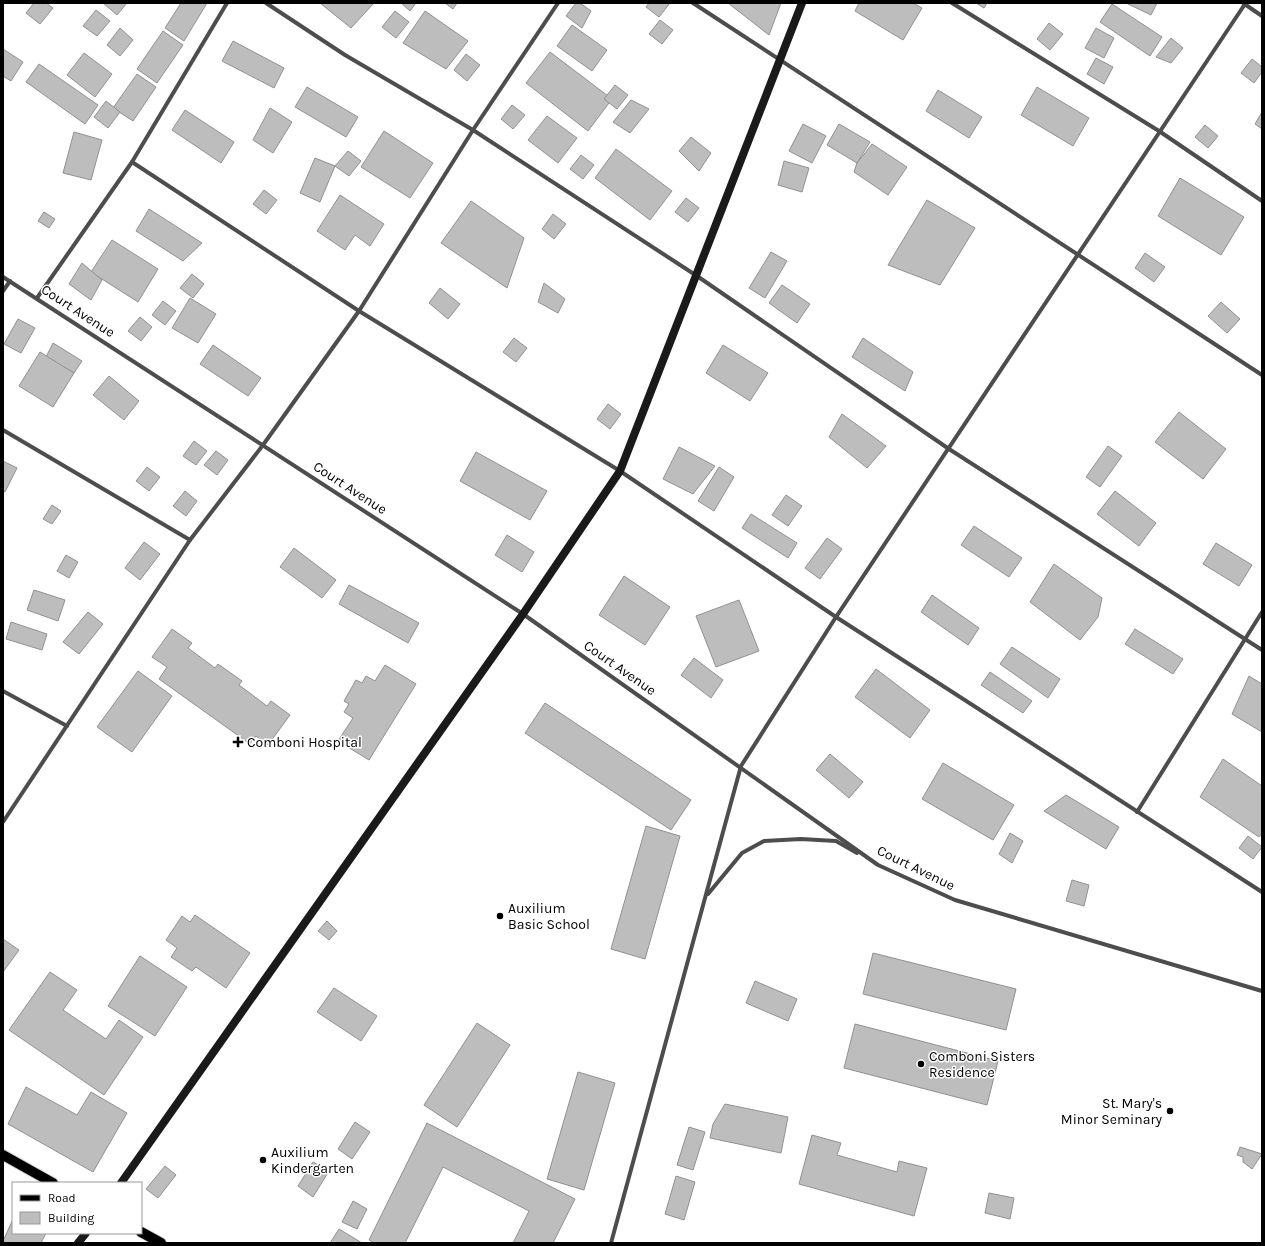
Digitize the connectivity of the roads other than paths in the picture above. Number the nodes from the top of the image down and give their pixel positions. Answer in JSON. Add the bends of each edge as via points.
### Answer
{"nodes":[{"id":1,"x":227,"y":3,"type":"edge"},
{"id":2,"x":266,"y":3,"type":"edge"},
{"id":3,"x":558,"y":3,"type":"edge"},
{"id":4,"x":693,"y":3,"type":"edge"},
{"id":5,"x":802,"y":3,"type":"edge"},
{"id":6,"x":952,"y":3,"type":"edge"},
{"id":7,"x":1244,"y":4,"type":"edge"},
{"id":8,"x":1262,"y":16,"type":"edge"},
{"id":9,"x":780,"y":59,"type":"junction"},
{"id":10,"x":473,"y":130,"type":"junction"},
{"id":11,"x":1159,"y":131,"type":"junction"},
{"id":12,"x":132,"y":162,"type":"junction"},
{"id":13,"x":1262,"y":201,"type":"edge"},
{"id":14,"x":1078,"y":254,"type":"junction"},
{"id":15,"x":697,"y":276,"type":"junction"},
{"id":16,"x":3,"y":277,"type":"edge"},
{"id":17,"x":10,"y":281,"type":"junction"},
{"id":18,"x":3,"y":291,"type":"edge"},
{"id":19,"x":37,"y":298,"type":"junction"},
{"id":20,"x":359,"y":311,"type":"junction"},
{"id":21,"x":1262,"y":375,"type":"edge"},
{"id":22,"x":3,"y":430,"type":"edge"},
{"id":23,"x":263,"y":445,"type":"junction"},
{"id":24,"x":949,"y":449,"type":"junction"},
{"id":25,"x":620,"y":471,"type":"junction"},
{"id":26,"x":190,"y":540,"type":"junction"},
{"id":27,"x":1262,"y":612,"type":"edge"},
{"id":28,"x":523,"y":614,"type":"junction"},
{"id":29,"x":836,"y":617,"type":"junction"},
{"id":30,"x":1245,"y":639,"type":"junction"},
{"id":31,"x":1262,"y":650,"type":"edge"},
{"id":32,"x":3,"y":691,"type":"edge"},
{"id":33,"x":67,"y":726,"type":"junction"},
{"id":34,"x":741,"y":766,"type":"junction"},
{"id":35,"x":1137,"y":812,"type":"junction"},
{"id":36,"x":3,"y":822,"type":"edge"},
{"id":37,"x":878,"y":865,"type":"junction"},
{"id":38,"x":1262,"y":892,"type":"edge"},
{"id":39,"x":706,"y":896,"type":"junction"},
{"id":40,"x":1262,"y":991,"type":"edge"},
{"id":41,"x":3,"y":1155,"type":"edge"},
{"id":42,"x":51,"y":1182,"type":"edge"},
{"id":43,"x":122,"y":1182,"type":"edge"},
{"id":44,"x":142,"y":1233,"type":"edge"},
{"id":45,"x":85,"y":1234,"type":"edge"},
{"id":46,"x":78,"y":1243,"type":"edge"},
{"id":47,"x":161,"y":1243,"type":"edge"},
{"id":48,"x":611,"y":1243,"type":"edge"}],
"edges":[{"from":1,"to":12,"type":"street"},
{"from":2,"to":10,"type":"street","via":[[345,56]]},
{"from":3,"to":10,"type":"street"},
{"from":4,"to":9,"type":"street"},
{"from":5,"to":9,"type":"main road"},
{"from":6,"to":11,"type":"street"},
{"from":7,"to":8,"type":"street"},
{"from":7,"to":11,"type":"street"},
{"from":9,"to":14,"type":"street"},
{"from":9,"to":15,"type":"main road"},
{"from":10,"to":15,"type":"street"},
{"from":10,"to":20,"type":"street"},
{"from":11,"to":13,"type":"street"},
{"from":11,"to":14,"type":"street"},
{"from":12,"to":19,"type":"street"},
{"from":12,"to":20,"type":"street"},
{"from":14,"to":21,"type":"street"},
{"from":14,"to":24,"type":"street"},
{"from":15,"to":24,"type":"street"},
{"from":15,"to":25,"type":"main road"},
{"from":16,"to":17,"type":"street","name":"Court Avenue"},
{"from":17,"to":18,"type":"street"},
{"from":17,"to":19,"type":"street","name":"Court Avenue"},
{"from":19,"to":23,"type":"street","name":"Court Avenue"},
{"from":20,"to":23,"type":"street"},
{"from":20,"to":25,"type":"street"},
{"from":22,"to":26,"type":"street"},
{"from":23,"to":26,"type":"street"},
{"from":23,"to":28,"type":"street","name":"Court Avenue"},
{"from":24,"to":29,"type":"street"},
{"from":24,"to":30,"type":"street"},
{"from":25,"to":28,"type":"main road"},
{"from":25,"to":29,"type":"street"},
{"from":26,"to":33,"type":"street"},
{"from":27,"to":30,"type":"street"},
{"from":28,"to":34,"type":"street","name":"Court Avenue"},
{"from":28,"to":43,"type":"main road"},
{"from":29,"to":34,"type":"street"},
{"from":29,"to":35,"type":"street"},
{"from":30,"to":31,"type":"street"},
{"from":30,"to":35,"type":"street"},
{"from":32,"to":33,"type":"street"},
{"from":33,"to":36,"type":"street"},
{"from":34,"to":37,"type":"street","name":"Court Avenue"},
{"from":34,"to":39,"type":"street"},
{"from":35,"to":38,"type":"street"},
{"from":37,"to":39,"type":"street","via":[[836,840],[764,841],[742,853]]},
{"from":37,"to":40,"type":"street","name":"Court Avenue","via":[[955,900]]},
{"from":39,"to":48,"type":"street"},
{"from":41,"to":42,"type":"main road"},
{"from":44,"to":47,"type":"main road"},
{"from":45,"to":46,"type":"main road"}]}
